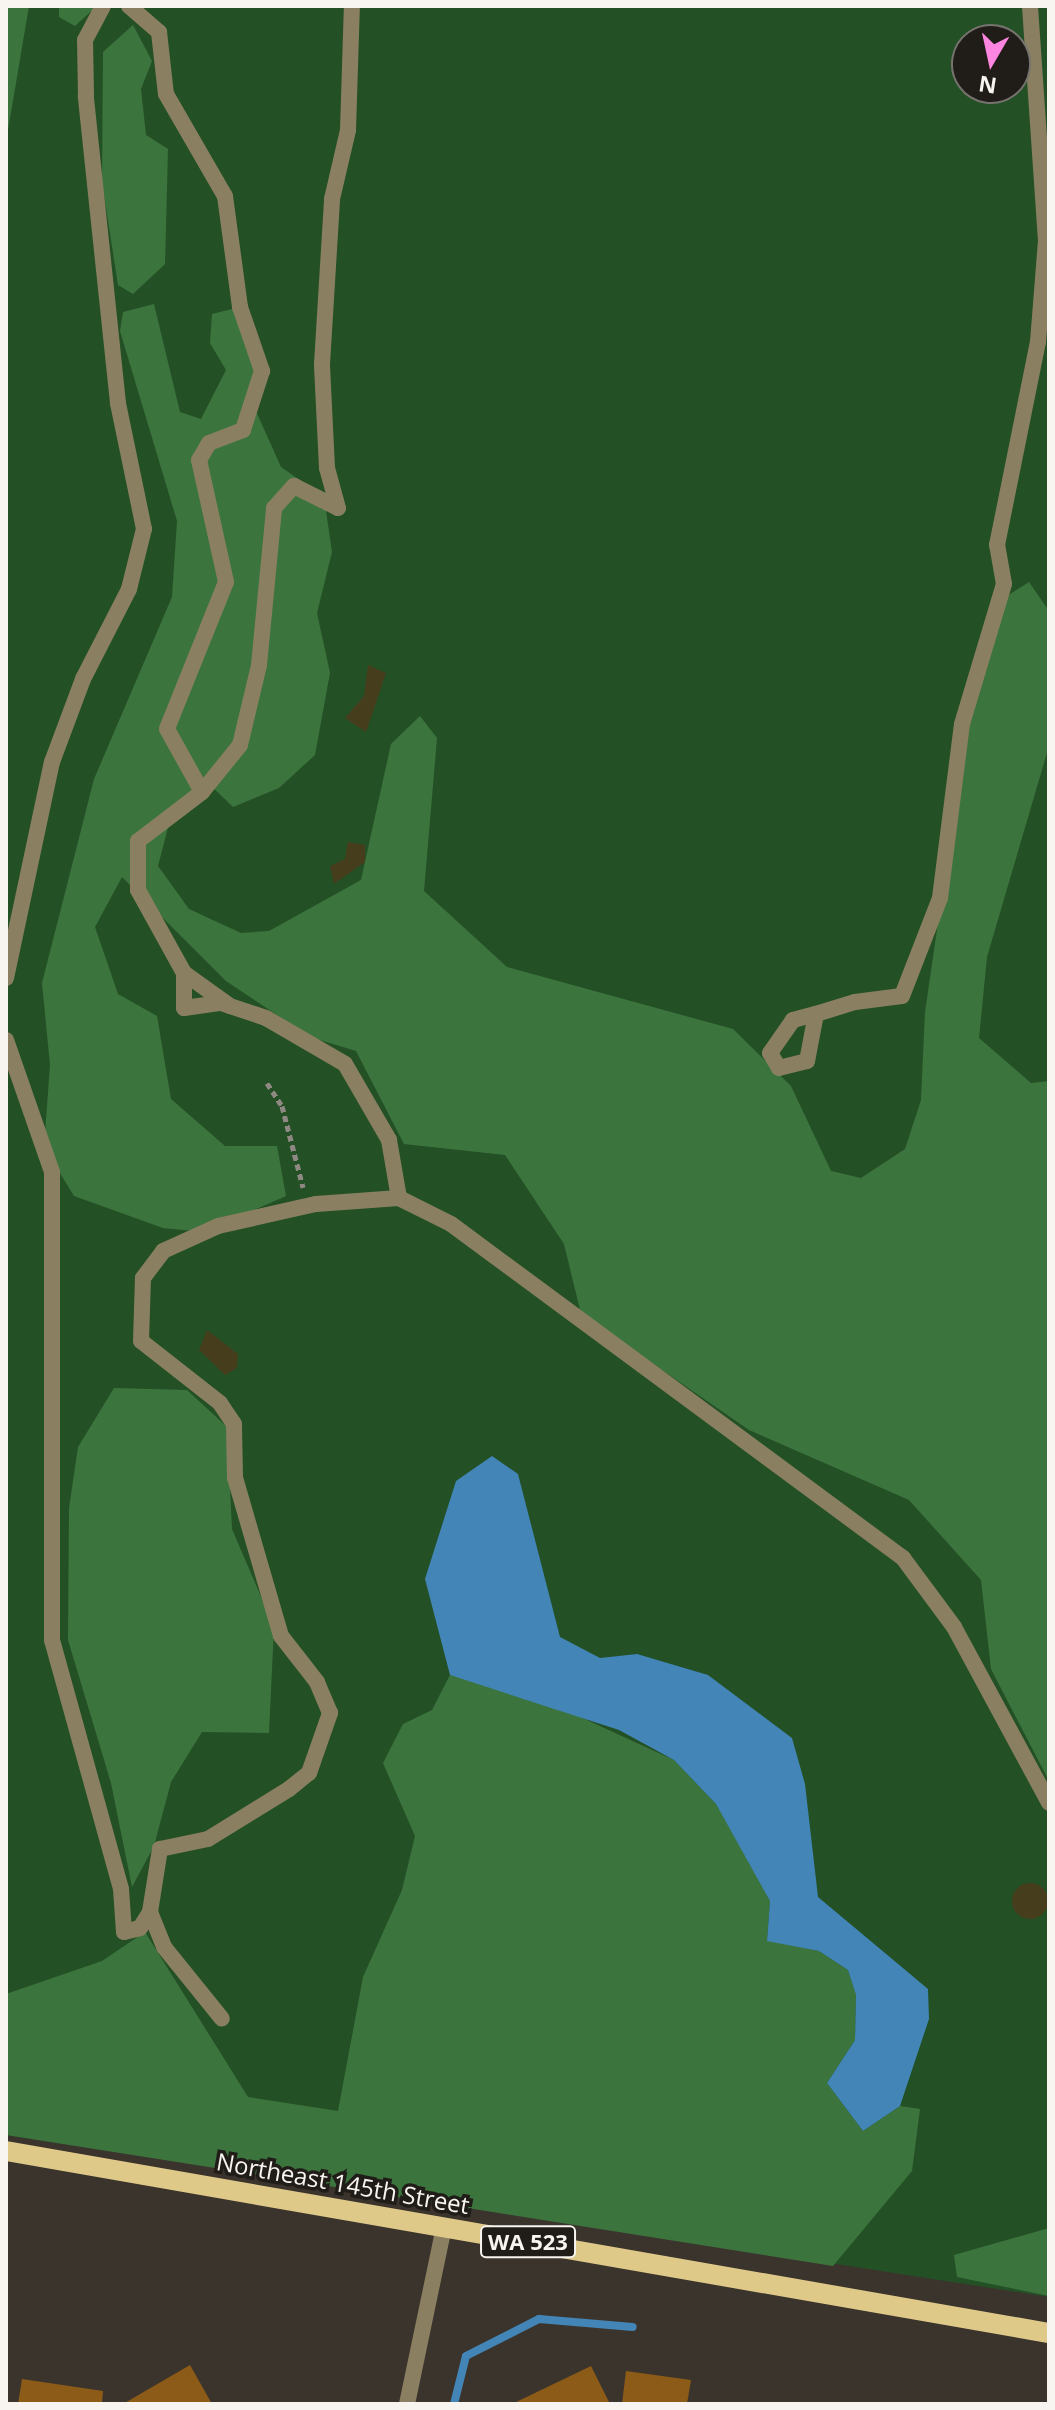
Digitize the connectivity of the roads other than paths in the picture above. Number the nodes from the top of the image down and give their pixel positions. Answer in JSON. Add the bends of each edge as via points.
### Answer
{"nodes":[{"id":1,"x":103,"y":6,"type":"edge"},
{"id":2,"x":129,"y":6,"type":"edge"},
{"id":3,"x":352,"y":6,"type":"edge"},
{"id":4,"x":1030,"y":6,"type":"edge"},
{"id":5,"x":202,"y":792,"type":"junction"},
{"id":6,"x":184,"y":973,"type":"junction"},
{"id":7,"x":6,"y":978,"type":"edge"},
{"id":8,"x":230,"y":1006,"type":"junction"},
{"id":9,"x":816,"y":1014,"type":"dead end"},
{"id":10,"x":6,"y":1040,"type":"edge"},
{"id":11,"x":399,"y":1198,"type":"junction"},
{"id":12,"x":1049,"y":1803,"type":"edge"},
{"id":13,"x":150,"y":1912,"type":"junction"},
{"id":14,"x":222,"y":2019,"type":"dead end"},
{"id":15,"x":6,"y":2151,"type":"edge"},
{"id":16,"x":444,"y":2227,"type":"junction"},
{"id":17,"x":1049,"y":2333,"type":"edge"},
{"id":18,"x":407,"y":2404,"type":"edge"}],
"edges":[{"from":1,"to":7,"type":"street","via":[[85,40],[86,96],[118,403],[144,529],[129,589],[83,679],[52,762]]},
{"from":2,"to":5,"type":"street","via":[[159,32],[166,94],[225,196],[240,307],[262,371],[243,430],[209,443],[199,460],[226,582],[167,729]]},
{"from":3,"to":5,"type":"street","via":[[348,130],[332,199],[322,364],[327,468],[338,508],[294,486],[274,508],[259,665],[240,745]]},
{"from":4,"to":9,"type":"street","via":[[1046,241],[1038,342],[997,545],[1004,584],[962,724],[940,898],[902,996]]},
{"from":5,"to":6,"type":"street","via":[[138,841],[138,890]]},
{"from":6,"to":8,"type":"street"},
{"from":6,"to":8,"type":"street","via":[[184,1008]]},
{"from":8,"to":11,"type":"street","via":[[266,1018],[345,1064],[389,1140]]},
{"from":10,"to":13,"type":"street","via":[[52,1172],[52,1640],[121,1889],[119,1925],[124,1932],[140,1928]]},
{"from":11,"to":12,"type":"street","via":[[557,1298],[903,1558],[954,1627]]},
{"from":11,"to":13,"type":"street","via":[[308,1207],[218,1226],[163,1251],[143,1278],[141,1341],[220,1403],[234,1424],[235,1478],[281,1636],[317,1682],[330,1713],[309,1773],[251,1816],[208,1839],[160,1849]]},
{"from":13,"to":14,"type":"street","via":[[164,1947]]},
{"from":15,"to":16,"type":"main road","name":"Northeast 145th Street","number":"WA 523"},
{"from":16,"to":17,"type":"main road","name":"Northeast 145th Street","number":"WA 523"},
{"from":16,"to":18,"type":"street"}]}
